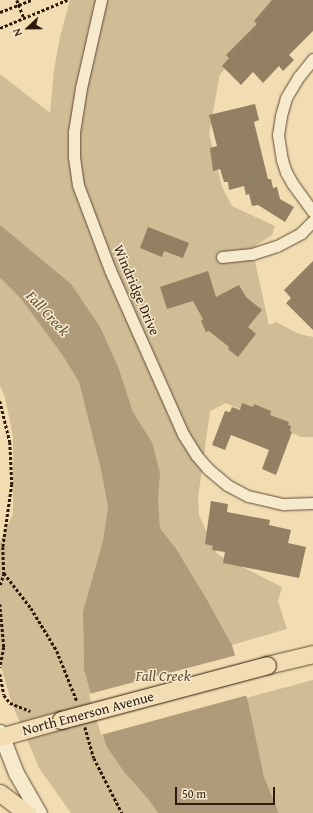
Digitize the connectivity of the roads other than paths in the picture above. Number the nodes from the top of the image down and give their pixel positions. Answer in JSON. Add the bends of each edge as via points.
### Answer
{"nodes":[{"id":1,"x":101,"y":0,"type":"edge"},
{"id":2,"x":313,"y":59,"type":"edge"},
{"id":3,"x":313,"y":212,"type":"edge"},
{"id":4,"x":313,"y":221,"type":"edge"},
{"id":5,"x":222,"y":257,"type":"dead end"},
{"id":6,"x":313,"y":503,"type":"edge"},
{"id":7,"x":313,"y":654,"type":"edge"},
{"id":8,"x":1,"y":735,"type":"edge"},
{"id":9,"x":0,"y":793,"type":"edge"},
{"id":10,"x":27,"y":813,"type":"edge"},
{"id":11,"x":39,"y":813,"type":"edge"}],
"edges":[{"from":1,"to":6,"type":"street","name":"Windridge Drive","via":[[81,88],[74,132],[74,157],[78,185],[110,270],[183,434],[208,469],[227,485],[248,496],[284,504]]},
{"from":2,"to":3,"type":"street","via":[[286,98],[278,135],[286,172]]},
{"from":4,"to":5,"type":"street","via":[[301,233],[277,246],[252,254]]},
{"from":7,"to":8,"type":"main road","name":"North Emerson Avenue","bridge":true},
{"from":8,"to":11,"type":"main road","via":[[16,773]]},
{"from":9,"to":10,"type":"main road"}]}
